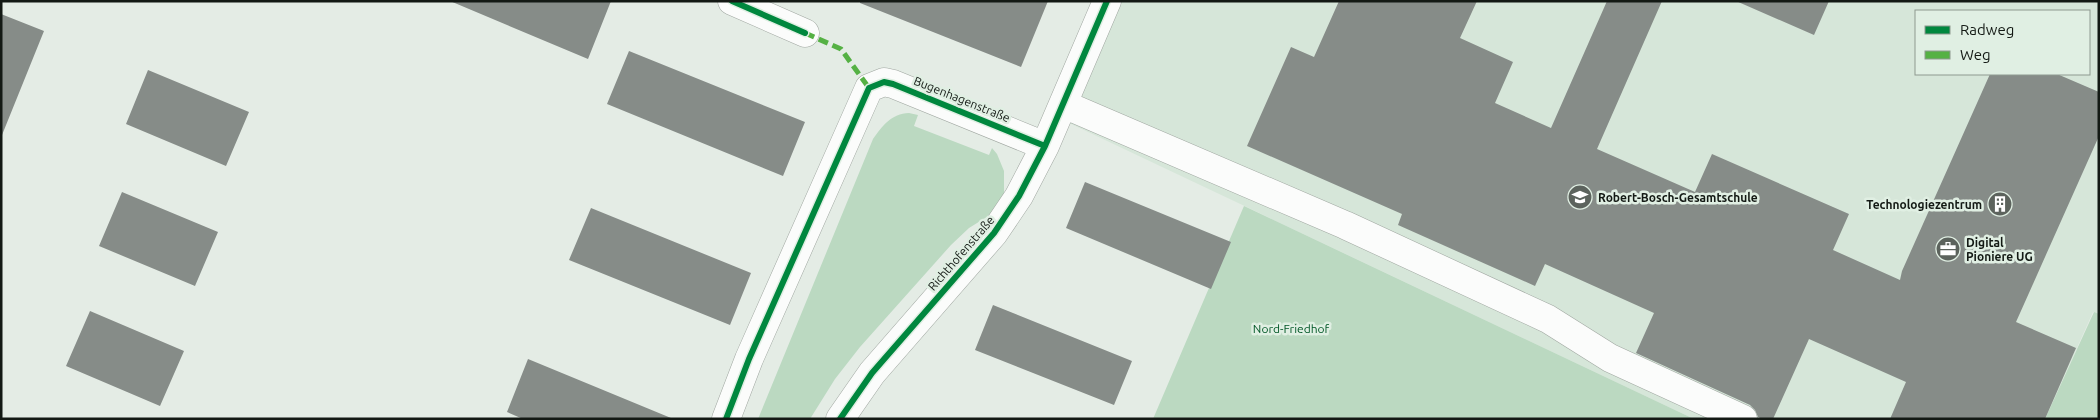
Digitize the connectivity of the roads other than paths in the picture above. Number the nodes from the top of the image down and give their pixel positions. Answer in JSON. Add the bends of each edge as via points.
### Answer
{"nodes":[{"id":1,"x":732,"y":1,"type":"edge"},
{"id":2,"x":1107,"y":1,"type":"edge"},
{"id":3,"x":805,"y":34,"type":"dead end"},
{"id":4,"x":1062,"y":104,"type":"junction"},
{"id":5,"x":1045,"y":146,"type":"junction"},
{"id":6,"x":726,"y":419,"type":"edge"},
{"id":7,"x":840,"y":419,"type":"edge"},
{"id":8,"x":1743,"y":419,"type":"edge"}],
"edges":[{"from":1,"to":3,"type":"street"},
{"from":2,"to":4,"type":"street","name":"Richthofenstraße"},
{"from":4,"to":5,"type":"street","name":"Richthofenstraße"},
{"from":4,"to":8,"type":"street","via":[[1345,224],[1548,319],[1610,358]]},
{"from":5,"to":6,"type":"street","name":"Bugenhagenstraße","via":[[893,84],[884,82],[869,88]]},
{"from":5,"to":7,"type":"street","name":"Richthofenstraße","via":[[1019,196],[994,233],[878,365]]}]}
